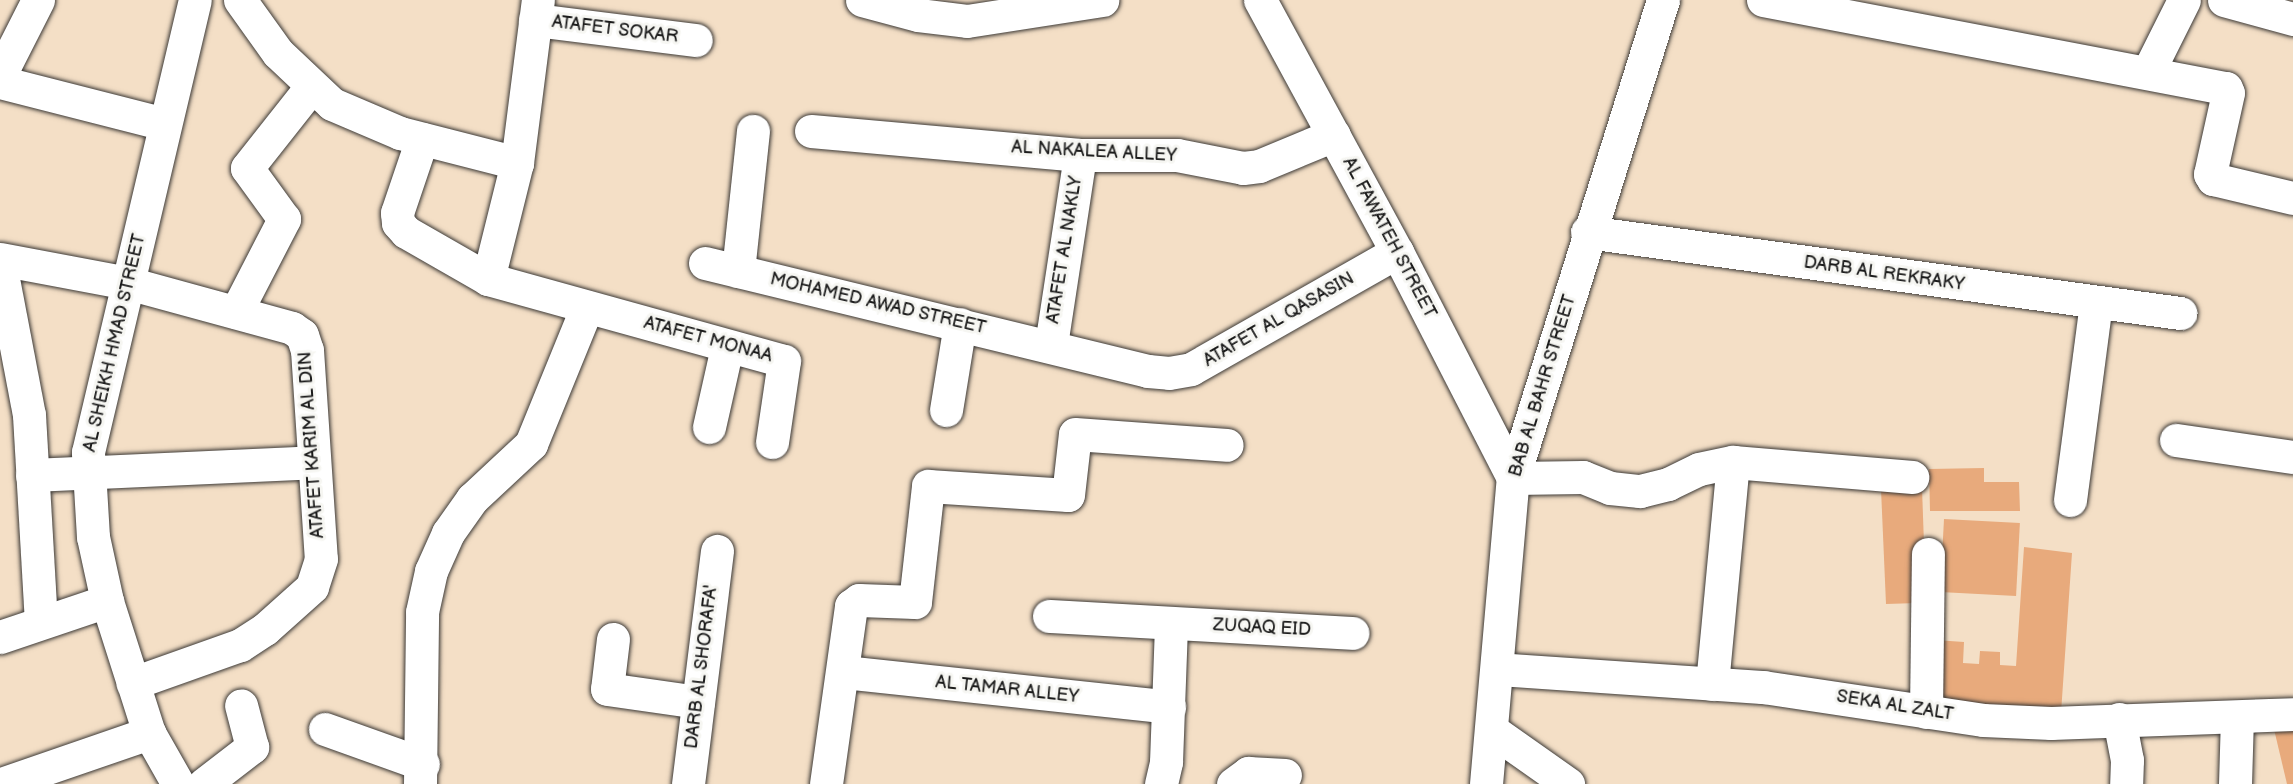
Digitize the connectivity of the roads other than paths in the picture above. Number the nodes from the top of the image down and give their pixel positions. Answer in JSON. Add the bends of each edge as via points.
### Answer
{"nodes":[{"id":1,"x":38,"y":0,"type":"edge"},
{"id":2,"x":195,"y":0,"type":"edge"},
{"id":3,"x":240,"y":0,"type":"edge"},
{"id":4,"x":862,"y":0,"type":"edge"},
{"id":5,"x":1102,"y":0,"type":"edge"},
{"id":6,"x":1663,"y":0,"type":"edge"},
{"id":7,"x":1763,"y":0,"type":"edge"},
{"id":8,"x":2184,"y":0,"type":"edge"},
{"id":9,"x":2224,"y":0,"type":"edge"},
{"id":10,"x":1272,"y":6,"type":"edge"},
{"id":11,"x":536,"y":10,"type":"edge"},
{"id":12,"x":2293,"y":19,"type":"edge"},
{"id":13,"x":696,"y":40,"type":"dead end"},
{"id":14,"x":2148,"y":72,"type":"junction"},
{"id":15,"x":0,"y":75,"type":"edge"},
{"id":16,"x":0,"y":82,"type":"edge"},
{"id":17,"x":311,"y":87,"type":"junction"},
{"id":18,"x":165,"y":124,"type":"junction"},
{"id":19,"x":753,"y":131,"type":"dead end"},
{"id":20,"x":811,"y":131,"type":"dead end"},
{"id":21,"x":1334,"y":135,"type":"junction"},
{"id":22,"x":422,"y":139,"type":"junction"},
{"id":23,"x":1080,"y":154,"type":"junction"},
{"id":24,"x":517,"y":163,"type":"junction"},
{"id":25,"x":2293,"y":198,"type":"edge"},
{"id":26,"x":1587,"y":232,"type":"junction"},
{"id":27,"x":1397,"y":252,"type":"junction"},
{"id":28,"x":0,"y":261,"type":"edge"},
{"id":29,"x":705,"y":263,"type":"dead end"},
{"id":30,"x":738,"y":271,"type":"junction"},
{"id":31,"x":488,"y":279,"type":"junction"},
{"id":32,"x":128,"y":283,"type":"junction"},
{"id":33,"x":2096,"y":303,"type":"junction"},
{"id":34,"x":587,"y":307,"type":"junction"},
{"id":35,"x":236,"y":312,"type":"junction"},
{"id":36,"x":2180,"y":313,"type":"dead end"},
{"id":37,"x":960,"y":324,"type":"junction"},
{"id":38,"x":1051,"y":345,"type":"junction"},
{"id":39,"x":727,"y":346,"type":"junction"},
{"id":40,"x":946,"y":410,"type":"dead end"},
{"id":41,"x":709,"y":427,"type":"dead end"},
{"id":42,"x":2176,"y":441,"type":"dead end"},
{"id":43,"x":771,"y":442,"type":"dead end"},
{"id":44,"x":1227,"y":445,"type":"dead end"},
{"id":45,"x":2293,"y":457,"type":"edge"},
{"id":46,"x":314,"y":462,"type":"junction"},
{"id":47,"x":1733,"y":462,"type":"junction"},
{"id":48,"x":88,"y":473,"type":"junction"},
{"id":49,"x":32,"y":475,"type":"junction"},
{"id":50,"x":1912,"y":477,"type":"dead end"},
{"id":51,"x":1514,"y":478,"type":"junction"},
{"id":52,"x":2070,"y":500,"type":"dead end"},
{"id":53,"x":717,"y":551,"type":"dead end"},
{"id":54,"x":1928,"y":554,"type":"dead end"},
{"id":55,"x":107,"y":601,"type":"junction"},
{"id":56,"x":1049,"y":616,"type":"dead end"},
{"id":57,"x":41,"y":622,"type":"junction"},
{"id":58,"x":1171,"y":623,"type":"junction"},
{"id":59,"x":1353,"y":633,"type":"dead end"},
{"id":60,"x":0,"y":637,"type":"edge"},
{"id":61,"x":613,"y":639,"type":"dead end"},
{"id":62,"x":1497,"y":669,"type":"junction"},
{"id":63,"x":844,"y":672,"type":"junction"},
{"id":64,"x":132,"y":683,"type":"junction"},
{"id":65,"x":1712,"y":684,"type":"junction"},
{"id":66,"x":698,"y":702,"type":"junction"},
{"id":67,"x":241,"y":705,"type":"dead end"},
{"id":68,"x":1169,"y":707,"type":"junction"},
{"id":69,"x":1926,"y":712,"type":"junction"},
{"id":70,"x":2293,"y":714,"type":"edge"},
{"id":71,"x":2237,"y":717,"type":"junction"},
{"id":72,"x":2119,"y":719,"type":"junction"},
{"id":73,"x":325,"y":729,"type":"dead end"},
{"id":74,"x":1493,"y":731,"type":"junction"},
{"id":75,"x":149,"y":734,"type":"junction"},
{"id":76,"x":421,"y":774,"type":"edge"},
{"id":77,"x":1285,"y":776,"type":"dead end"},
{"id":78,"x":1,"y":784,"type":"edge"},
{"id":79,"x":178,"y":784,"type":"edge"},
{"id":80,"x":204,"y":784,"type":"edge"},
{"id":81,"x":688,"y":784,"type":"edge"},
{"id":82,"x":826,"y":784,"type":"edge"},
{"id":83,"x":1161,"y":784,"type":"edge"},
{"id":84,"x":1233,"y":784,"type":"edge"},
{"id":85,"x":1486,"y":784,"type":"edge"},
{"id":86,"x":1568,"y":784,"type":"edge"},
{"id":87,"x":2126,"y":784,"type":"edge"},
{"id":88,"x":2235,"y":784,"type":"edge"}],
"edges":[{"from":1,"to":15,"type":"street"},
{"from":2,"to":18,"type":"street","name":"AL SHEIKH HMAD STREET"},
{"from":3,"to":17,"type":"street","via":[[278,53]]},
{"from":4,"to":5,"type":"street","via":[[918,15],[967,21]]},
{"from":6,"to":26,"type":"street","name":"BAB AL BAHR STREET"},
{"from":7,"to":14,"type":"street"},
{"from":8,"to":14,"type":"street"},
{"from":9,"to":12,"type":"street"},
{"from":10,"to":21,"type":"street","name":"AL FAWATEH STREET"},
{"from":11,"to":13,"type":"street","name":"ATAFET SOKAR"},
{"from":11,"to":24,"type":"street"},
{"from":14,"to":25,"type":"street","via":[[2226,88],[2210,168],[2213,179]]},
{"from":16,"to":18,"type":"street"},
{"from":17,"to":22,"type":"street","via":[[332,104],[365,121]]},
{"from":17,"to":35,"type":"street","via":[[247,168],[284,219]]},
{"from":18,"to":32,"type":"street","name":"AL SHEIKH HMAD STREET"},
{"from":19,"to":30,"type":"street"},
{"from":20,"to":23,"type":"street","name":"AL NAKALEA ALLEY"},
{"from":21,"to":23,"type":"street","name":"AL NAKALEA ALLEY","via":[[1260,166],[1243,168],[1177,154]]},
{"from":21,"to":27,"type":"street","name":"AL FAWATEH STREET"},
{"from":22,"to":24,"type":"street"},
{"from":22,"to":31,"type":"street","name":"ATAFET MONAA","via":[[397,213],[398,223],[406,232]]},
{"from":23,"to":38,"type":"street","name":"ATAFET AL NAKLY"},
{"from":24,"to":31,"type":"street"},
{"from":26,"to":33,"type":"street","name":"DARB AL REKRAKY"},
{"from":26,"to":51,"type":"street","name":"BAB AL BAHR STREET","via":[[1563,328]]},
{"from":27,"to":38,"type":"street","name":"ATAFET AL QASASIN","via":[[1191,369],[1148,371]]},
{"from":27,"to":51,"type":"street","name":"AL FAWATEH STREET"},
{"from":28,"to":32,"type":"street","name":"ATAFET KARIM AL DIN"},
{"from":28,"to":49,"type":"street","via":[[24,381]]},
{"from":29,"to":30,"type":"street","name":"MOHAMED AWAD STREET"},
{"from":30,"to":37,"type":"street","name":"MOHAMED AWAD STREET"},
{"from":31,"to":34,"type":"street","name":"ATAFET MONAA"},
{"from":32,"to":35,"type":"street","name":"ATAFET KARIM AL DIN"},
{"from":32,"to":48,"type":"street","name":"AL SHEIKH HMAD STREET","via":[[88,452]]},
{"from":33,"to":36,"type":"street","name":"DARB AL REKRAKY"},
{"from":33,"to":52,"type":"street"},
{"from":34,"to":39,"type":"street","name":"ATAFET MONAA"},
{"from":34,"to":76,"type":"street","via":[[531,444],[472,499],[448,533],[431,571],[422,612]]},
{"from":35,"to":46,"type":"street","name":"ATAFET KARIM AL DIN","via":[[292,328],[302,335],[307,350]]},
{"from":37,"to":38,"type":"street","name":"MOHAMED AWAD STREET"},
{"from":37,"to":40,"type":"street"},
{"from":39,"to":41,"type":"street"},
{"from":39,"to":43,"type":"street","name":"ATAFET MONAA","via":[[784,361]]},
{"from":42,"to":45,"type":"street"},
{"from":44,"to":63,"type":"street","via":[[1075,434],[1068,495],[928,486],[917,598],[912,604],[853,601]]},
{"from":46,"to":48,"type":"street"},
{"from":46,"to":64,"type":"street","name":"ATAFET KARIM AL DIN","via":[[321,559],[312,587],[265,629],[240,645]]},
{"from":47,"to":50,"type":"street"},
{"from":47,"to":51,"type":"street","via":[[1700,468],[1668,484],[1640,490],[1610,488],[1583,477]]},
{"from":47,"to":65,"type":"street"},
{"from":48,"to":49,"type":"street"},
{"from":48,"to":55,"type":"street","name":"AL SHEIKH HMAD STREET","via":[[93,537]]},
{"from":49,"to":57,"type":"street"},
{"from":51,"to":62,"type":"street","name":"BAB AL BAHR STREET"},
{"from":53,"to":66,"type":"street","name":"DARB AL SHORAFA'"},
{"from":54,"to":69,"type":"street"},
{"from":55,"to":57,"type":"street"},
{"from":55,"to":64,"type":"street","name":"AL SHEIKH HMAD STREET"},
{"from":56,"to":58,"type":"street","name":"ZUQAQ EID"},
{"from":57,"to":60,"type":"street"},
{"from":58,"to":59,"type":"street","name":"ZUQAQ EID"},
{"from":58,"to":68,"type":"street"},
{"from":61,"to":66,"type":"street","via":[[607,689]]},
{"from":62,"to":65,"type":"street","name":"SEKA AL ZALT"},
{"from":62,"to":74,"type":"street","name":"BAB AL BAHR STREET"},
{"from":63,"to":68,"type":"street","name":"AL TAMAR ALLEY"},
{"from":63,"to":82,"type":"street"},
{"from":64,"to":75,"type":"street","name":"AL SHEIKH HMAD STREET"},
{"from":65,"to":69,"type":"street","name":"SEKA AL ZALT","via":[[1814,693]]},
{"from":66,"to":81,"type":"street","name":"DARB AL SHORAFA'"},
{"from":67,"to":80,"type":"street","via":[[252,747]]},
{"from":68,"to":83,"type":"street"},
{"from":69,"to":72,"type":"street","name":"SEKA AL ZALT","via":[[1983,720]]},
{"from":70,"to":71,"type":"street","name":"SEKA AL ZALT"},
{"from":71,"to":72,"type":"street","name":"SEKA AL ZALT"},
{"from":71,"to":88,"type":"street"},
{"from":72,"to":87,"type":"street","via":[[2127,760]]},
{"from":73,"to":76,"type":"street"},
{"from":74,"to":85,"type":"street","name":"BAB AL BAHR STREET"},
{"from":74,"to":86,"type":"street"},
{"from":75,"to":78,"type":"street"},
{"from":75,"to":79,"type":"street","name":"AL SHEIKH HMAD STREET"},
{"from":77,"to":84,"type":"street","via":[[1248,773]]}]}
